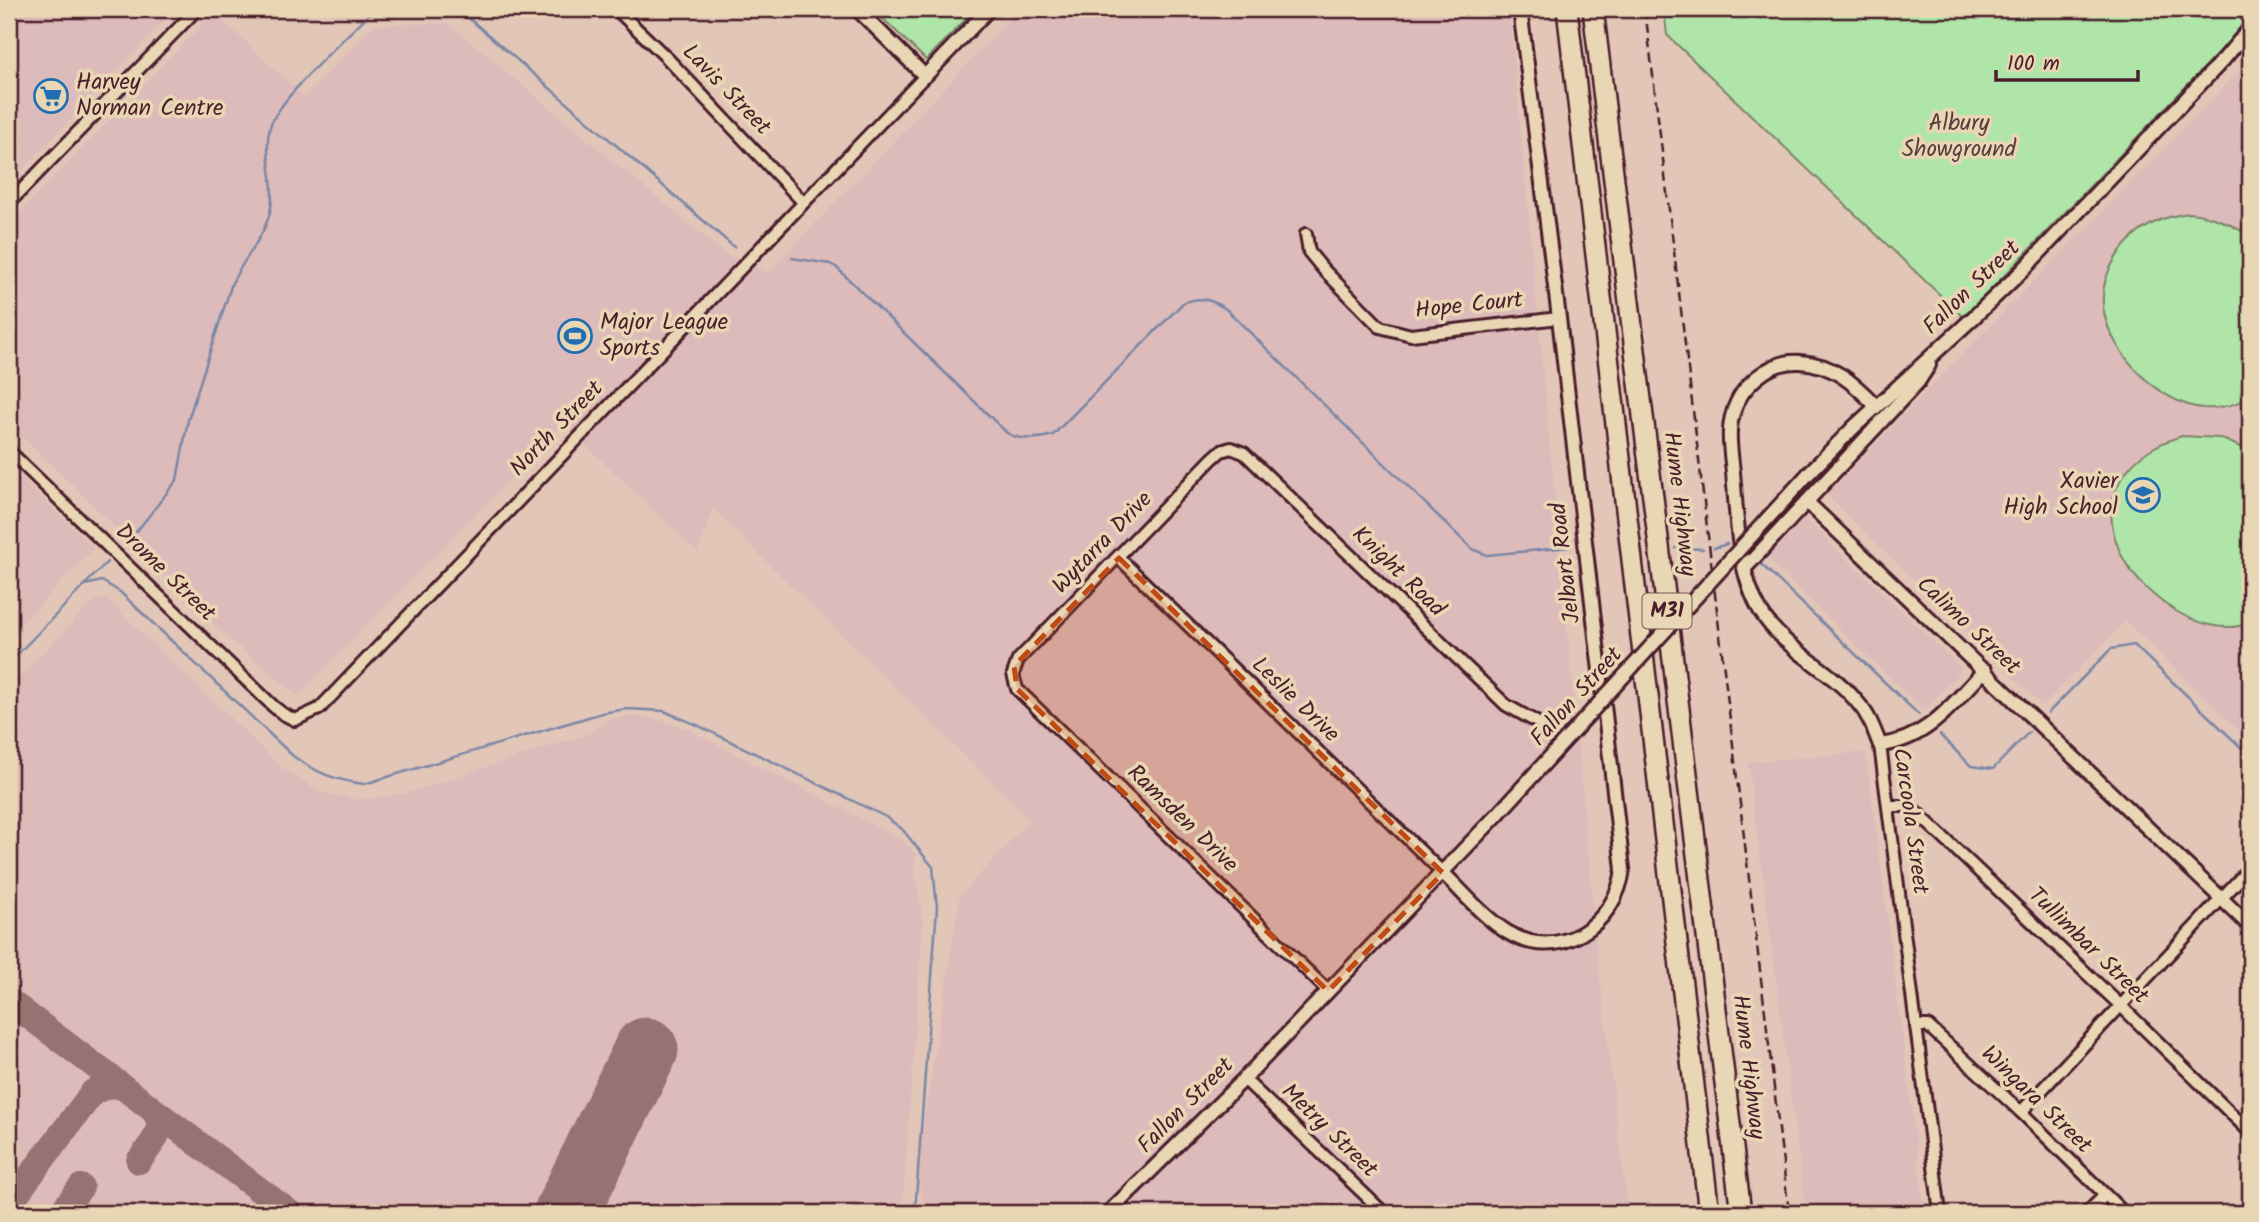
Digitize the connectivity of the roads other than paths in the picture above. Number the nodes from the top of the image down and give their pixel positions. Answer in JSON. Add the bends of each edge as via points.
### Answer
{"nodes":[{"id":1,"x":197,"y":9,"type":"edge"},
{"id":2,"x":616,"y":9,"type":"edge"},
{"id":3,"x":857,"y":9,"type":"edge"},
{"id":4,"x":989,"y":9,"type":"edge"},
{"id":5,"x":1520,"y":9,"type":"edge"},
{"id":6,"x":1567,"y":9,"type":"edge"},
{"id":7,"x":1593,"y":9,"type":"edge"},
{"id":8,"x":2250,"y":28,"type":"edge"},
{"id":9,"x":2250,"y":38,"type":"edge"},
{"id":10,"x":2224,"y":59,"type":"junction"},
{"id":11,"x":925,"y":76,"type":"junction"},
{"id":12,"x":803,"y":202,"type":"junction"},
{"id":13,"x":9,"y":203,"type":"edge"},
{"id":14,"x":1306,"y":234,"type":"dead end"},
{"id":15,"x":1559,"y":318,"type":"junction"},
{"id":16,"x":1944,"y":345,"type":"junction"},
{"id":17,"x":1876,"y":406,"type":"junction"},
{"id":18,"x":1231,"y":448,"type":"joint"},
{"id":19,"x":9,"y":451,"type":"edge"},
{"id":20,"x":1807,"y":502,"type":"junction"},
{"id":21,"x":1119,"y":558,"type":"junction"},
{"id":22,"x":1745,"y":568,"type":"junction"},
{"id":23,"x":1985,"y":670,"type":"junction"},
{"id":24,"x":1013,"y":674,"type":"joint"},
{"id":25,"x":295,"y":720,"type":"joint"},
{"id":26,"x":1540,"y":724,"type":"dead end"},
{"id":27,"x":1880,"y":745,"type":"junction"},
{"id":28,"x":1888,"y":806,"type":"junction"},
{"id":29,"x":2250,"y":868,"type":"edge"},
{"id":30,"x":1443,"y":873,"type":"junction"},
{"id":31,"x":2222,"y":898,"type":"junction"},
{"id":32,"x":2250,"y":926,"type":"edge"},
{"id":33,"x":1328,"y":991,"type":"junction"},
{"id":34,"x":2121,"y":1006,"type":"junction"},
{"id":35,"x":1916,"y":1026,"type":"junction"},
{"id":36,"x":1244,"y":1079,"type":"junction"},
{"id":37,"x":2021,"y":1112,"type":"junction"},
{"id":38,"x":2250,"y":1132,"type":"edge"},
{"id":39,"x":2105,"y":1195,"type":"junction"},
{"id":40,"x":1108,"y":1213,"type":"edge"},
{"id":41,"x":1384,"y":1213,"type":"edge"},
{"id":42,"x":1709,"y":1213,"type":"edge"},
{"id":43,"x":1741,"y":1213,"type":"edge"},
{"id":44,"x":1940,"y":1213,"type":"edge"},
{"id":45,"x":2087,"y":1213,"type":"edge"},
{"id":46,"x":2124,"y":1213,"type":"edge"}],
"edges":[{"from":1,"to":13,"type":"street"},
{"from":2,"to":12,"type":"street","name":"Lavis Street"},
{"from":3,"to":11,"type":"street"},
{"from":4,"to":11,"type":"street","name":"North Street"},
{"from":5,"to":15,"type":"street","name":"Jelbart Road"},
{"from":6,"to":42,"type":"highway","number":"M31"},
{"from":7,"to":43,"type":"highway","name":"Hume Highway","number":"M31"},
{"from":8,"to":10,"type":"street","name":"Fallon Street"},
{"from":9,"to":10,"type":"street","name":"Fallon Street"},
{"from":10,"to":16,"type":"street","name":"Fallon Street","via":[[2022,271]]},
{"from":11,"to":12,"type":"street","name":"North Street"},
{"from":12,"to":25,"type":"street","name":"North Street","via":[[319,709]]},
{"from":14,"to":15,"type":"street","name":"Hope Court","via":[[1316,260],[1380,327],[1411,335]]},
{"from":15,"to":30,"type":"street","name":"Jelbart Road","via":[[1620,838],[1621,882],[1603,918],[1569,940],[1551,943],[1507,932]]},
{"from":16,"to":17,"type":"street","name":"Fallon Street"},
{"from":16,"to":20,"type":"street","via":[[1918,382]]},
{"from":17,"to":22,"type":"street","name":"Carcoola Street","via":[[1846,377],[1812,363],[1776,366],[1752,381],[1733,413],[1730,433]]},
{"from":17,"to":30,"type":"street","name":"Fallon Street","bridge":true,"via":[[1810,472]]},
{"from":18,"to":21,"type":"street","name":"Wytarra Drive","via":[[1212,459]]},
{"from":18,"to":26,"type":"street","name":"Knight Road","via":[[1244,453],[1506,705]]},
{"from":19,"to":25,"type":"street","name":"Drome Street","via":[[274,706]]},
{"from":20,"to":22,"type":"street"},
{"from":20,"to":23,"type":"street","name":"Calimo Street"},
{"from":21,"to":24,"type":"street","name":"Wytarra Drive","via":[[1018,660]]},
{"from":21,"to":30,"type":"street","name":"Leslie Drive"},
{"from":22,"to":27,"type":"street","name":"Carcoola Street","via":[[1761,612],[1777,633],[1859,703]]},
{"from":23,"to":27,"type":"street","via":[[1932,724],[1906,740]]},
{"from":23,"to":31,"type":"street","name":"Calimo Street"},
{"from":24,"to":33,"type":"street","name":"Ramsden Drive","via":[[1017,689]]},
{"from":27,"to":28,"type":"street","name":"Carcoola Street"},
{"from":28,"to":34,"type":"street","name":"Tullimbar Street","via":[[1910,806]]},
{"from":28,"to":35,"type":"street","name":"Carcoola Street"},
{"from":29,"to":31,"type":"street"},
{"from":30,"to":33,"type":"street","name":"Fallon Street"},
{"from":31,"to":32,"type":"street","name":"Calimo Street"},
{"from":31,"to":34,"type":"street"},
{"from":33,"to":36,"type":"street","name":"Fallon Street"},
{"from":34,"to":37,"type":"street"},
{"from":34,"to":38,"type":"street","name":"Tullimbar Street"},
{"from":35,"to":37,"type":"street","name":"Wingara Street","via":[[1928,1026]]},
{"from":35,"to":44,"type":"street","name":"Carcoola Street"},
{"from":36,"to":40,"type":"street","name":"Fallon Street"},
{"from":36,"to":41,"type":"street","name":"Metry Street"},
{"from":37,"to":39,"type":"street","name":"Wingara Street"},
{"from":39,"to":45,"type":"street"},
{"from":39,"to":46,"type":"street","name":"Wingara Street"}]}
